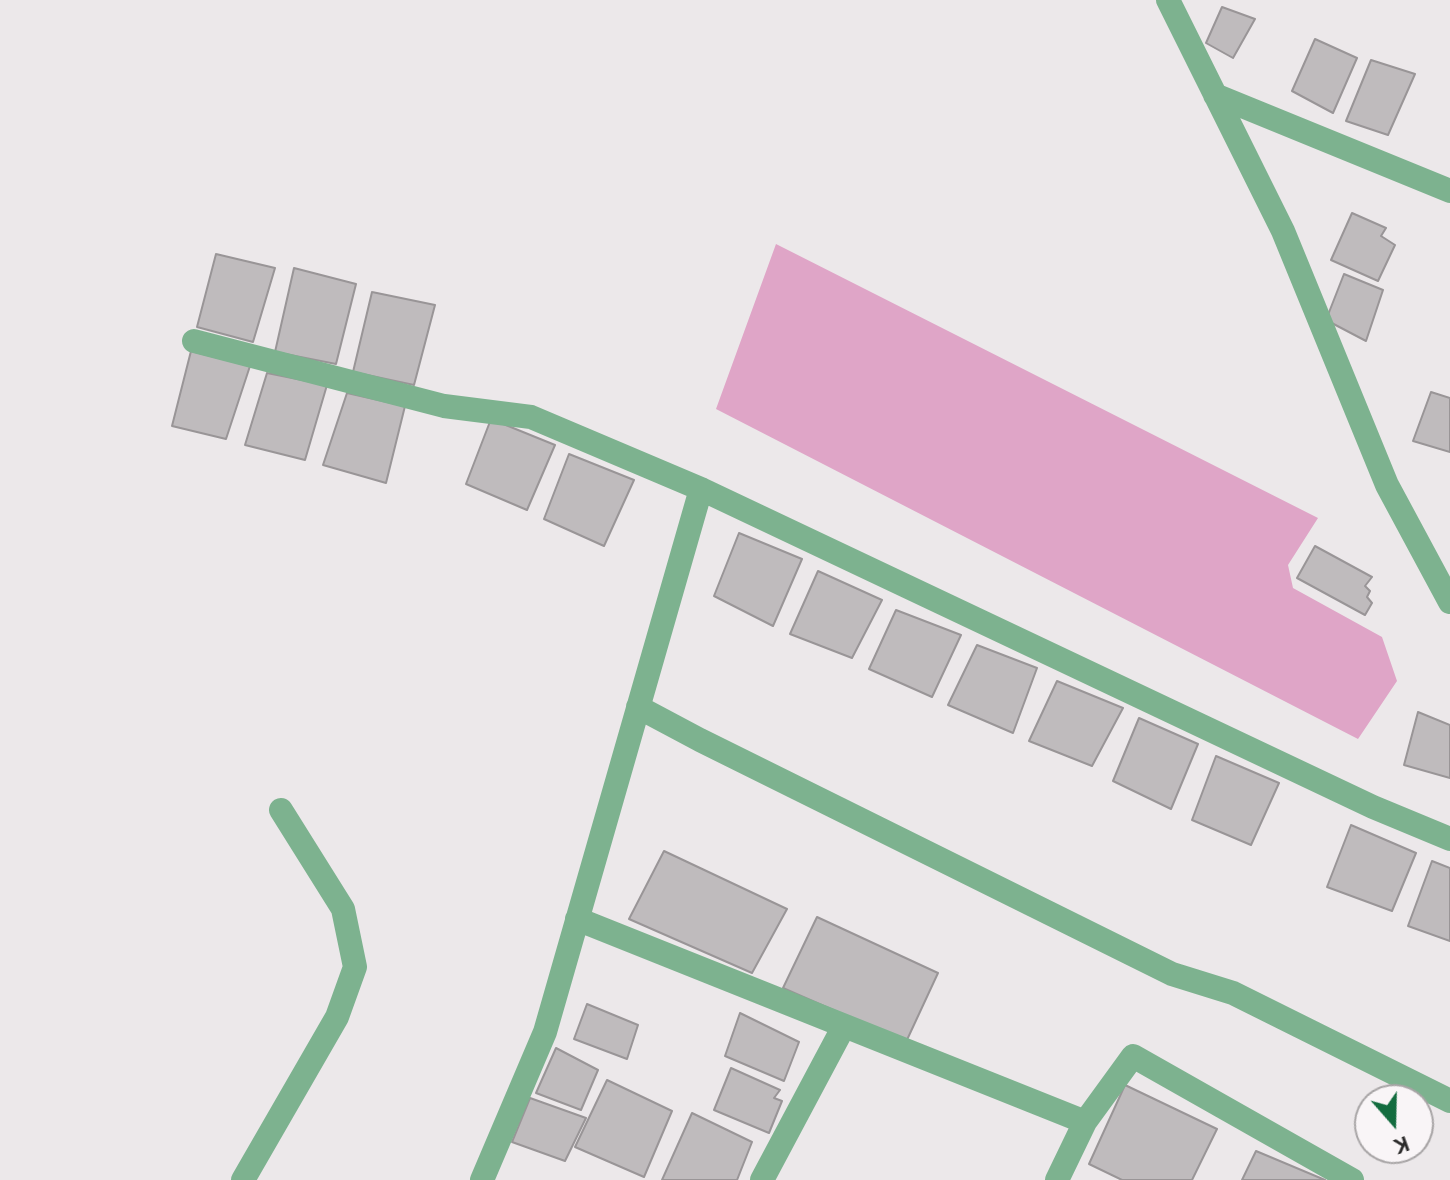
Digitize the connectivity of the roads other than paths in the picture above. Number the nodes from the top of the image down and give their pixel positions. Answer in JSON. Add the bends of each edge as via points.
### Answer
{"nodes":[{"id":1,"x":1168,"y":0,"type":"edge"},
{"id":2,"x":1215,"y":95,"type":"junction"},
{"id":3,"x":1450,"y":191,"type":"edge"},
{"id":4,"x":194,"y":341,"type":"dead end"},
{"id":5,"x":701,"y":489,"type":"junction"},
{"id":6,"x":1450,"y":602,"type":"edge"},
{"id":7,"x":638,"y":707,"type":"junction"},
{"id":8,"x":281,"y":810,"type":"dead end"},
{"id":9,"x":1450,"y":839,"type":"edge"},
{"id":10,"x":577,"y":919,"type":"junction"},
{"id":11,"x":844,"y":1026,"type":"junction"},
{"id":12,"x":1450,"y":1101,"type":"edge"},
{"id":13,"x":1085,"y":1122,"type":"junction"},
{"id":14,"x":243,"y":1180,"type":"edge"},
{"id":15,"x":482,"y":1180,"type":"edge"},
{"id":16,"x":762,"y":1180,"type":"edge"},
{"id":17,"x":1057,"y":1180,"type":"edge"},
{"id":18,"x":1352,"y":1180,"type":"edge"}],
"edges":[{"from":1,"to":2,"type":"street"},
{"from":2,"to":3,"type":"street"},
{"from":2,"to":6,"type":"street","via":[[1283,231],[1387,485]]},
{"from":4,"to":5,"type":"street","via":[[444,406],[531,417]]},
{"from":5,"to":7,"type":"street"},
{"from":5,"to":9,"type":"street"},
{"from":7,"to":10,"type":"street"},
{"from":7,"to":12,"type":"street","via":[[1172,974],[1233,993]]},
{"from":8,"to":14,"type":"street","via":[[343,909],[355,967],[337,1017]]},
{"from":10,"to":11,"type":"street"},
{"from":10,"to":15,"type":"street","via":[[545,1032]]},
{"from":11,"to":13,"type":"street"},
{"from":11,"to":16,"type":"street"},
{"from":13,"to":17,"type":"street"},
{"from":13,"to":18,"type":"street","via":[[1133,1056]]}]}
